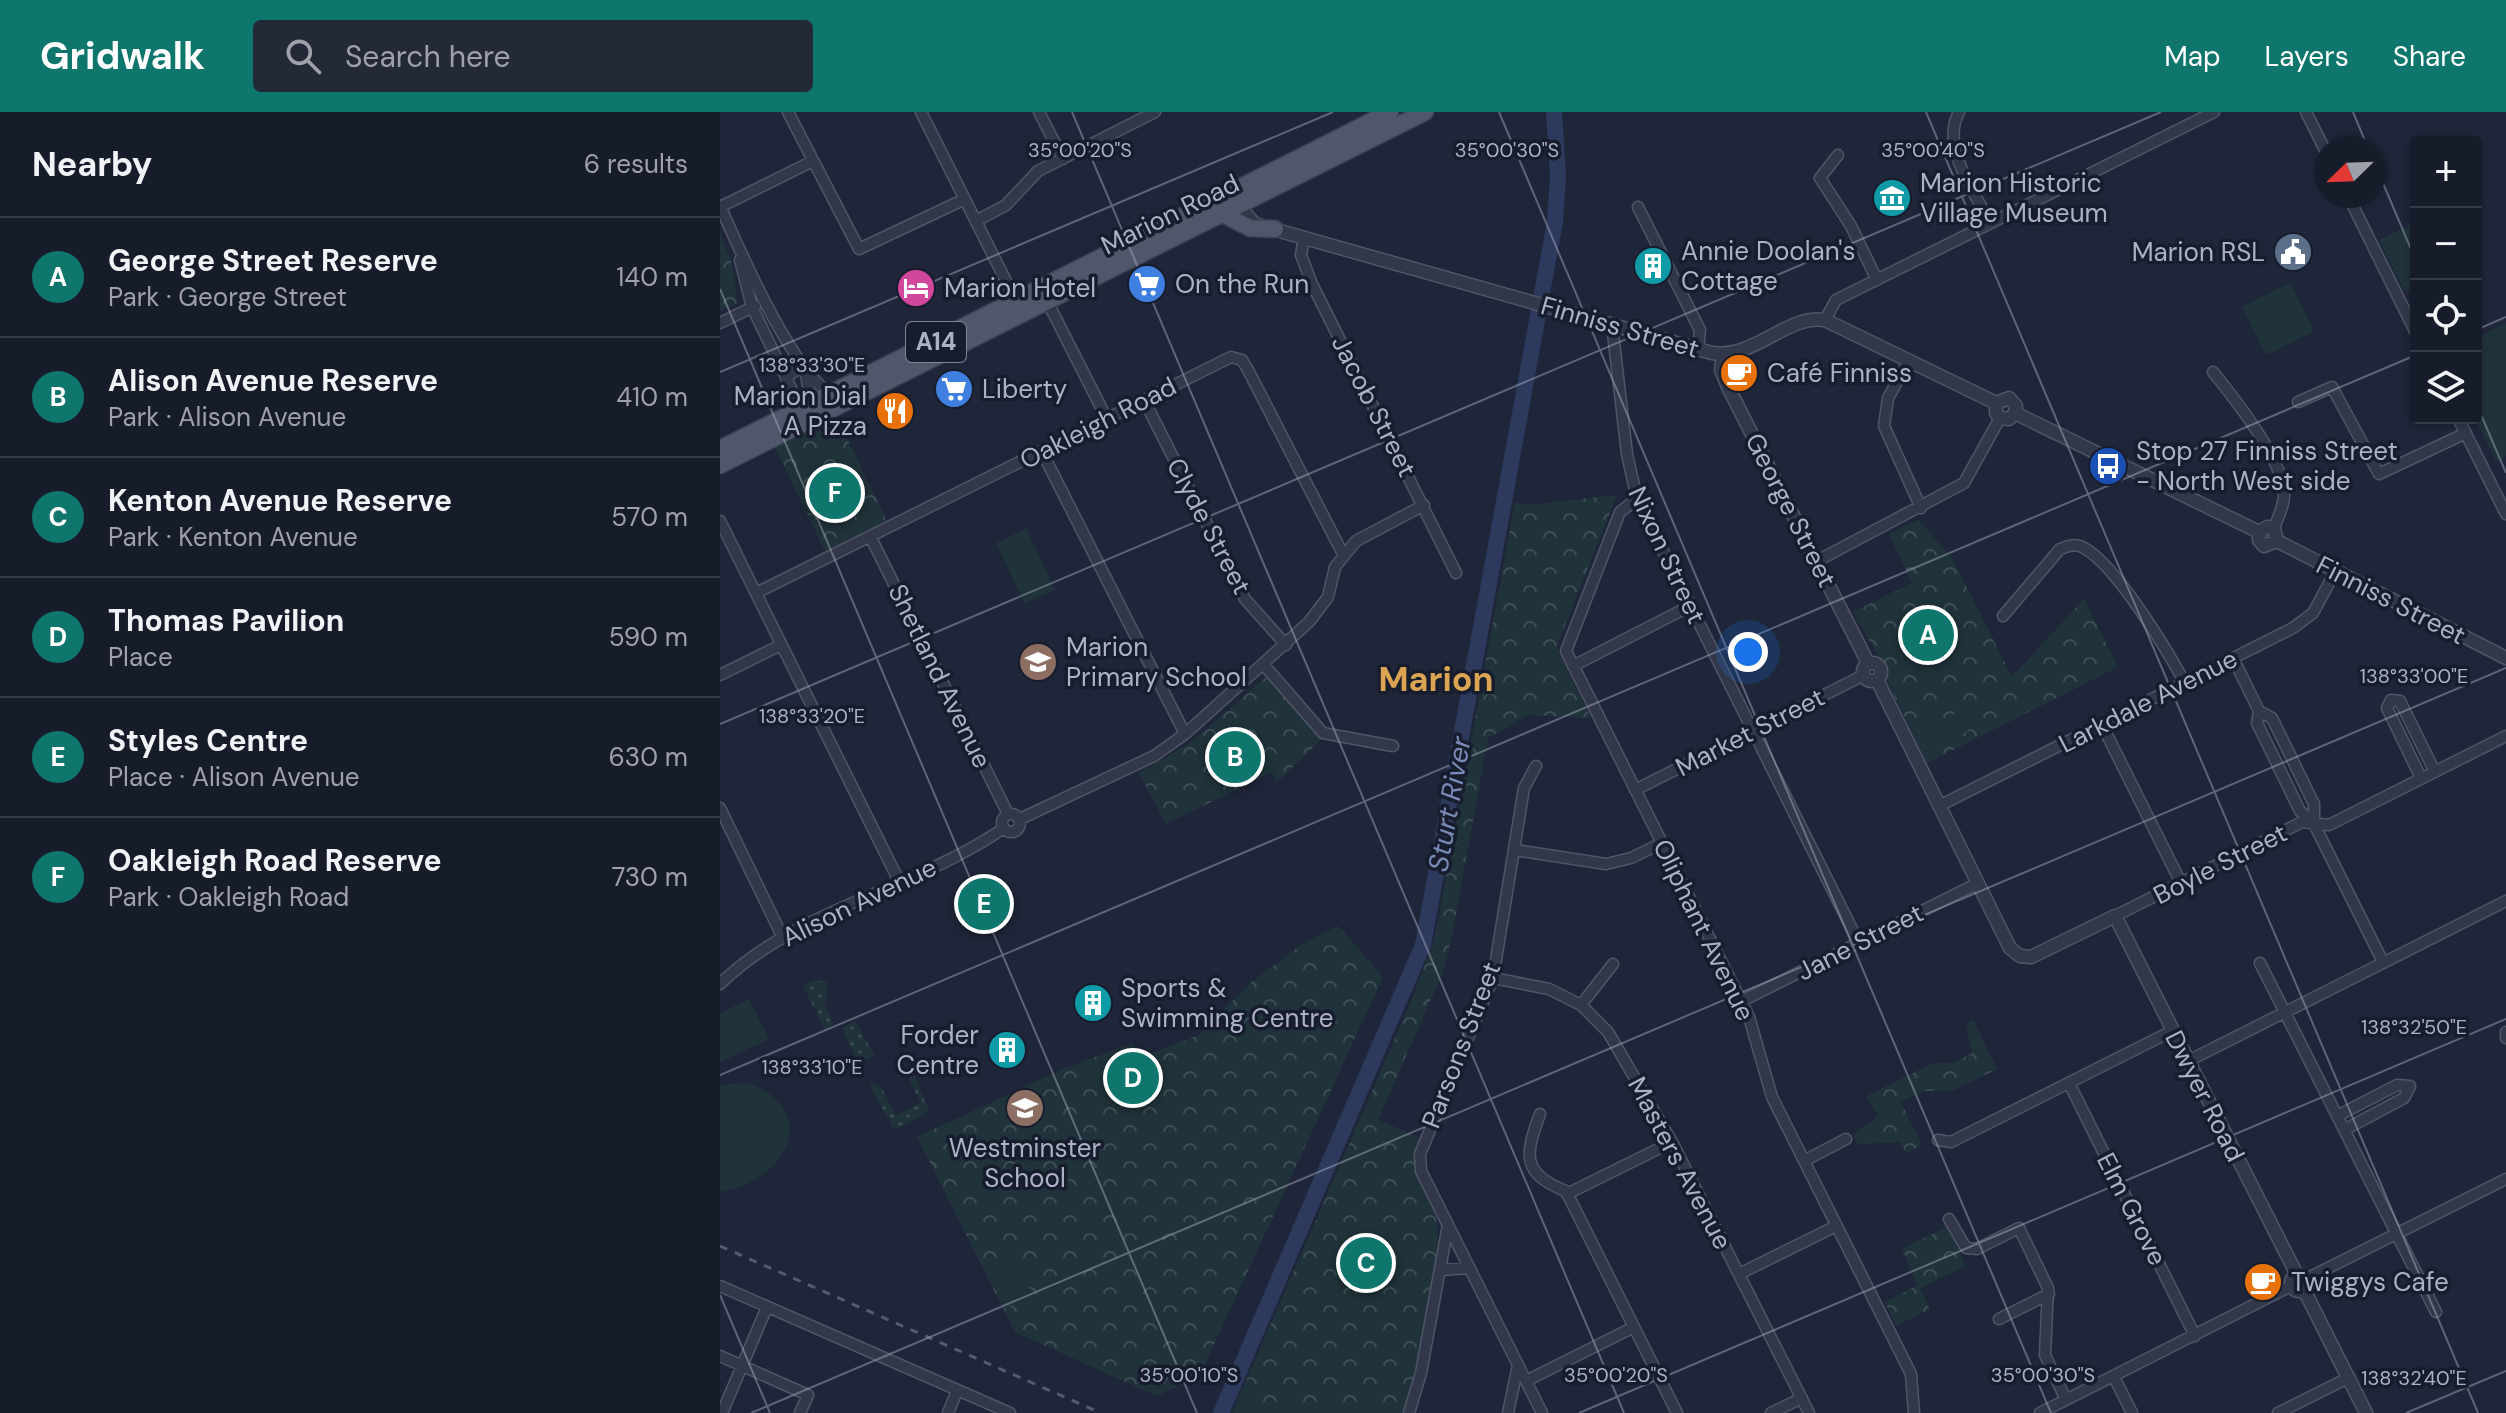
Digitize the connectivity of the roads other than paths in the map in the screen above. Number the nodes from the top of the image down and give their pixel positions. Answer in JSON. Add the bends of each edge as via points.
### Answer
{"nodes":[{"id":1,"x":788,"y":112,"type":"edge"},
{"id":2,"x":921,"y":112,"type":"edge"},
{"id":3,"x":1039,"y":112,"type":"edge"},
{"id":4,"x":1155,"y":112,"type":"edge"},
{"id":5,"x":1368,"y":112,"type":"edge"},
{"id":6,"x":1425,"y":112,"type":"edge"},
{"id":7,"x":1959,"y":112,"type":"edge"},
{"id":8,"x":2214,"y":112,"type":"edge"},
{"id":9,"x":2306,"y":112,"type":"edge"},
{"id":10,"x":1389,"y":116,"type":"edge"},
{"id":11,"x":1358,"y":129,"type":"junction"},
{"id":12,"x":2318,"y":136,"type":"edge"},
{"id":13,"x":1838,"y":155,"type":"dead end"},
{"id":14,"x":1063,"y":159,"type":"junction"},
{"id":15,"x":813,"y":161,"type":"junction"},
{"id":16,"x":965,"y":199,"type":"junction"},
{"id":17,"x":1235,"y":202,"type":"junction"},
{"id":18,"x":720,"y":207,"type":"edge"},
{"id":19,"x":1638,"y":207,"type":"dead end"},
{"id":20,"x":2354,"y":208,"type":"edge"},
{"id":21,"x":976,"y":221,"type":"junction"},
{"id":22,"x":1990,"y":223,"type":"junction"},
{"id":23,"x":1275,"y":229,"type":"junction"},
{"id":24,"x":1304,"y":237,"type":"junction"},
{"id":25,"x":734,"y":239,"type":"junction"},
{"id":26,"x":1877,"y":280,"type":"junction"},
{"id":27,"x":1044,"y":296,"type":"junction"},
{"id":28,"x":764,"y":301,"type":"junction"},
{"id":29,"x":1016,"y":301,"type":"junction"},
{"id":30,"x":752,"y":307,"type":"junction"},
{"id":31,"x":1825,"y":320,"type":"junction"},
{"id":32,"x":2410,"y":321,"type":"edge"},
{"id":33,"x":720,"y":323,"type":"edge"},
{"id":34,"x":1612,"y":325,"type":"junction"},
{"id":35,"x":1698,"y":350,"type":"junction"},
{"id":36,"x":1723,"y":355,"type":"junction"},
{"id":37,"x":1909,"y":360,"type":"junction"},
{"id":38,"x":804,"y":365,"type":"junction"},
{"id":39,"x":2213,"y":372,"type":"dead end"},
{"id":40,"x":786,"y":377,"type":"junction"},
{"id":41,"x":830,"y":394,"type":"junction"},
{"id":42,"x":1144,"y":400,"type":"junction"},
{"id":43,"x":2298,"y":402,"type":"dead end"},
{"id":44,"x":1996,"y":403,"type":"junction"},
{"id":45,"x":807,"y":411,"type":"junction"},
{"id":46,"x":2015,"y":413,"type":"junction"},
{"id":47,"x":2000,"y":418,"type":"junction"},
{"id":48,"x":1107,"y":419,"type":"junction"},
{"id":49,"x":2461,"y":424,"type":"edge"},
{"id":50,"x":2466,"y":433,"type":"junction"},
{"id":51,"x":720,"y":449,"type":"edge"},
{"id":52,"x":1042,"y":452,"type":"junction"},
{"id":53,"x":720,"y":465,"type":"edge"},
{"id":54,"x":1637,"y":499,"type":"junction"},
{"id":55,"x":1424,"y":505,"type":"junction"},
{"id":56,"x":1921,"y":508,"type":"junction"},
{"id":57,"x":2506,"y":514,"type":"edge"},
{"id":58,"x":720,"y":521,"type":"edge"},
{"id":59,"x":2275,"y":535,"type":"junction"},
{"id":60,"x":871,"y":538,"type":"junction"},
{"id":61,"x":1344,"y":556,"type":"junction"},
{"id":62,"x":1817,"y":561,"type":"junction"},
{"id":63,"x":2335,"y":572,"type":"junction"},
{"id":64,"x":1456,"y":573,"type":"dead end"},
{"id":65,"x":756,"y":593,"type":"junction"},
{"id":66,"x":1690,"y":606,"type":"junction"},
{"id":67,"x":2003,"y":616,"type":"dead end"},
{"id":68,"x":781,"y":645,"type":"junction"},
{"id":69,"x":1286,"y":645,"type":"junction"},
{"id":70,"x":2233,"y":658,"type":"junction"},
{"id":71,"x":2506,"y":658,"type":"edge"},
{"id":72,"x":1264,"y":665,"type":"junction"},
{"id":73,"x":1573,"y":666,"type":"junction"},
{"id":74,"x":1870,"y":673,"type":"junction"},
{"id":75,"x":720,"y":675,"type":"edge"},
{"id":76,"x":2185,"y":683,"type":"junction"},
{"id":77,"x":2102,"y":725,"type":"junction"},
{"id":78,"x":1753,"y":731,"type":"junction"},
{"id":79,"x":1185,"y":734,"type":"junction"},
{"id":80,"x":2506,"y":736,"type":"edge"},
{"id":81,"x":1393,"y":746,"type":"dead end"},
{"id":82,"x":1536,"y":766,"type":"dead end"},
{"id":83,"x":2435,"y":772,"type":"junction"},
{"id":84,"x":2421,"y":778,"type":"junction"},
{"id":85,"x":1635,"y":790,"type":"junction"},
{"id":86,"x":1939,"y":806,"type":"junction"},
{"id":87,"x":720,"y":808,"type":"edge"},
{"id":88,"x":1008,"y":814,"type":"junction"},
{"id":89,"x":1020,"y":819,"type":"junction"},
{"id":90,"x":2314,"y":824,"type":"junction"},
{"id":91,"x":1004,"y":828,"type":"junction"},
{"id":92,"x":1662,"y":843,"type":"junction"},
{"id":93,"x":1515,"y":850,"type":"junction"},
{"id":94,"x":899,"y":881,"type":"junction"},
{"id":95,"x":1978,"y":883,"type":"junction"},
{"id":96,"x":2181,"y":883,"type":"junction"},
{"id":97,"x":2506,"y":901,"type":"edge"},
{"id":98,"x":2115,"y":916,"type":"junction"},
{"id":99,"x":783,"y":938,"type":"junction"},
{"id":100,"x":1859,"y":943,"type":"junction"},
{"id":101,"x":2020,"y":956,"type":"joint"},
{"id":102,"x":2383,"y":962,"type":"junction"},
{"id":103,"x":2260,"y":963,"type":"dead end"},
{"id":104,"x":1613,"y":964,"type":"dead end"},
{"id":105,"x":1493,"y":978,"type":"junction"},
{"id":106,"x":720,"y":984,"type":"edge"},
{"id":107,"x":1742,"y":1001,"type":"junction"},
{"id":108,"x":1581,"y":1005,"type":"junction"},
{"id":109,"x":2285,"y":1012,"type":"junction"},
{"id":110,"x":2172,"y":1031,"type":"junction"},
{"id":111,"x":2188,"y":1061,"type":"junction"},
{"id":112,"x":2069,"y":1083,"type":"junction"},
{"id":113,"x":1540,"y":1114,"type":"dead end"},
{"id":114,"x":2337,"y":1116,"type":"junction"},
{"id":115,"x":2344,"y":1130,"type":"junction"},
{"id":116,"x":1846,"y":1139,"type":"dead end"},
{"id":117,"x":1938,"y":1140,"type":"dead end"},
{"id":118,"x":1672,"y":1142,"type":"junction"},
{"id":119,"x":1804,"y":1161,"type":"junction"},
{"id":120,"x":2506,"y":1179,"type":"edge"},
{"id":121,"x":1567,"y":1194,"type":"junction"},
{"id":122,"x":1949,"y":1219,"type":"dead end"},
{"id":123,"x":1448,"y":1225,"type":"junction"},
{"id":124,"x":1836,"y":1226,"type":"junction"},
{"id":125,"x":2397,"y":1233,"type":"junction"},
{"id":126,"x":1469,"y":1268,"type":"junction"},
{"id":127,"x":1440,"y":1270,"type":"junction"},
{"id":128,"x":1739,"y":1274,"type":"junction"},
{"id":129,"x":2300,"y":1283,"type":"junction"},
{"id":130,"x":720,"y":1286,"type":"edge"},
{"id":131,"x":2049,"y":1294,"type":"junction"},
{"id":132,"x":767,"y":1307,"type":"junction"},
{"id":133,"x":2436,"y":1312,"type":"dead end"},
{"id":134,"x":1999,"y":1319,"type":"dead end"},
{"id":135,"x":1634,"y":1327,"type":"junction"},
{"id":136,"x":2195,"y":1336,"type":"junction"},
{"id":137,"x":720,"y":1356,"type":"edge"},
{"id":138,"x":742,"y":1365,"type":"junction"},
{"id":139,"x":1518,"y":1365,"type":"junction"},
{"id":140,"x":2114,"y":1377,"type":"junction"},
{"id":141,"x":2348,"y":1378,"type":"junction"},
{"id":142,"x":1526,"y":1381,"type":"junction"},
{"id":143,"x":957,"y":1391,"type":"junction"},
{"id":144,"x":1802,"y":1398,"type":"junction"},
{"id":145,"x":2066,"y":1400,"type":"junction"},
{"id":146,"x":722,"y":1413,"type":"edge"},
{"id":147,"x":800,"y":1413,"type":"edge"},
{"id":148,"x":948,"y":1413,"type":"edge"},
{"id":149,"x":1010,"y":1413,"type":"edge"},
{"id":150,"x":1409,"y":1413,"type":"edge"},
{"id":151,"x":1508,"y":1413,"type":"edge"},
{"id":152,"x":1542,"y":1413,"type":"edge"},
{"id":153,"x":1677,"y":1413,"type":"edge"},
{"id":154,"x":1771,"y":1413,"type":"edge"},
{"id":155,"x":1809,"y":1413,"type":"edge"},
{"id":156,"x":1914,"y":1413,"type":"edge"},
{"id":157,"x":2040,"y":1413,"type":"edge"},
{"id":158,"x":2132,"y":1413,"type":"edge"},
{"id":159,"x":2278,"y":1413,"type":"edge"},
{"id":160,"x":2366,"y":1413,"type":"edge"}],
"edges":[{"from":1,"to":15,"type":"street"},
{"from":2,"to":16,"type":"street"},
{"from":3,"to":14,"type":"street"},
{"from":4,"to":14,"type":"street"},
{"from":5,"to":11,"type":"main road"},
{"from":6,"to":10,"type":"main road","name":"Marion Road","number":"A14"},
{"from":7,"to":22,"type":"street","via":[[1952,133],[1956,152]]},
{"from":8,"to":22,"type":"street"},
{"from":9,"to":12,"type":"street"},
{"from":10,"to":11,"type":"main road","name":"Marion Road","number":"A14"},
{"from":10,"to":17,"type":"main road","name":"Marion Road","number":"A14"},
{"from":11,"to":17,"type":"main road","name":"Marion Road","number":"A14"},
{"from":13,"to":26,"type":"street","via":[[1820,178]]},
{"from":14,"to":21,"type":"street","via":[[1038,171],[1006,205]]},
{"from":15,"to":16,"type":"street","via":[[859,249]]},
{"from":15,"to":18,"type":"street"},
{"from":16,"to":21,"type":"street"},
{"from":17,"to":23,"type":"street","name":"Finniss Street"},
{"from":17,"to":23,"type":"main road","via":[[1250,228]]},
{"from":17,"to":27,"type":"main road","name":"Marion Road","number":"A14"},
{"from":18,"to":25,"type":"street"},
{"from":19,"to":35,"type":"street","via":[[1700,330]]},
{"from":20,"to":32,"type":"street"},
{"from":21,"to":29,"type":"street"},
{"from":22,"to":26,"type":"street"},
{"from":23,"to":24,"type":"street","name":"Finniss Street"},
{"from":24,"to":34,"type":"street","name":"Finniss Street"},
{"from":24,"to":55,"type":"street","name":"Jacob Street","via":[[1302,262]]},
{"from":25,"to":28,"type":"street"},
{"from":25,"to":30,"type":"street"},
{"from":26,"to":31,"type":"street","via":[[1836,300]]},
{"from":27,"to":29,"type":"main road","name":"Marion Road","number":"A14"},
{"from":27,"to":45,"type":"main road","name":"Marion Road","number":"A14"},
{"from":27,"to":48,"type":"street"},
{"from":28,"to":30,"type":"street"},
{"from":28,"to":38,"type":"street"},
{"from":29,"to":41,"type":"main road","name":"Marion Road","number":"A14"},
{"from":30,"to":33,"type":"street"},
{"from":30,"to":40,"type":"street"},
{"from":31,"to":36,"type":"street","name":"Finniss Street","via":[[1807,320],[1741,352]]},
{"from":31,"to":37,"type":"street"},
{"from":34,"to":35,"type":"street","name":"Finniss Street"},
{"from":34,"to":54,"type":"street","name":"Nixon Street"},
{"from":35,"to":36,"type":"street","name":"Finniss Street"},
{"from":36,"to":62,"type":"street","name":"George Street","via":[[1721,370],[1728,387]]},
{"from":37,"to":44,"type":"street"},
{"from":37,"to":56,"type":"street","via":[[1888,398],[1884,426]]},
{"from":38,"to":40,"type":"street"},
{"from":38,"to":41,"type":"street"},
{"from":38,"to":45,"type":"street"},
{"from":39,"to":59,"type":"street","via":[[2247,414],[2278,472],[2283,501]]},
{"from":40,"to":45,"type":"street"},
{"from":41,"to":45,"type":"main road","name":"Marion Road","number":"A14"},
{"from":42,"to":48,"type":"street","name":"Oakleigh Road"},
{"from":42,"to":61,"type":"street","name":"Oakleigh Road","via":[[1231,357],[1242,360]]},
{"from":42,"to":69,"type":"street","name":"Clyde Street","via":[[1245,599]]},
{"from":43,"to":50,"type":"street","via":[[2332,387],[2379,474]]},
{"from":44,"to":46,"type":"street","via":[[2009,398]]},
{"from":44,"to":47,"type":"street"},
{"from":45,"to":51,"type":"main road","name":"Marion Road","number":"A14"},
{"from":45,"to":53,"type":"main road","name":"Marion Road","number":"A14"},
{"from":46,"to":47,"type":"street"},
{"from":46,"to":59,"type":"street","name":"Finniss Street","via":[[2259,532],[2264,546]]},
{"from":47,"to":56,"type":"street","via":[[1964,483]]},
{"from":48,"to":52,"type":"street","name":"Oakleigh Road"},
{"from":49,"to":50,"type":"street"},
{"from":50,"to":57,"type":"street"},
{"from":52,"to":60,"type":"street","name":"Oakleigh Road"},
{"from":52,"to":79,"type":"street"},
{"from":54,"to":66,"type":"street","name":"Nixon Street"},
{"from":54,"to":73,"type":"street","name":"Oliphant Avenue","via":[[1620,512],[1568,639],[1566,651]]},
{"from":55,"to":61,"type":"street","via":[[1369,532]]},
{"from":55,"to":64,"type":"street","name":"Jacob Street"},
{"from":56,"to":62,"type":"street"},
{"from":58,"to":65,"type":"street"},
{"from":59,"to":63,"type":"street","name":"Finniss Street"},
{"from":60,"to":65,"type":"street","name":"Oakleigh Road"},
{"from":60,"to":88,"type":"street","name":"Shetland Avenue"},
{"from":61,"to":69,"type":"street","via":[[1335,567],[1328,597]]},
{"from":62,"to":74,"type":"street","name":"George Street"},
{"from":63,"to":70,"type":"street","name":"Larkdale Avenue","via":[[2313,613]]},
{"from":63,"to":71,"type":"street","name":"Finniss Street"},
{"from":65,"to":68,"type":"street"},
{"from":66,"to":73,"type":"street"},
{"from":66,"to":78,"type":"street","name":"Nixon Street"},
{"from":67,"to":76,"type":"street","via":[[2060,549],[2083,547],[2116,580]]},
{"from":68,"to":75,"type":"street"},
{"from":68,"to":94,"type":"street"},
{"from":69,"to":72,"type":"street"},
{"from":70,"to":76,"type":"street","name":"Larkdale Avenue"},
{"from":70,"to":90,"type":"street","via":[[2259,711],[2257,723],[2300,811]]},
{"from":72,"to":79,"type":"street"},
{"from":72,"to":81,"type":"street","via":[[1323,733]]},
{"from":73,"to":85,"type":"street","name":"Oliphant Avenue"},
{"from":74,"to":78,"type":"street","name":"Market Street"},
{"from":74,"to":86,"type":"street","name":"George Street"},
{"from":76,"to":77,"type":"street","name":"Larkdale Avenue"},
{"from":77,"to":86,"type":"street","name":"Larkdale Avenue"},
{"from":77,"to":96,"type":"street"},
{"from":78,"to":85,"type":"street","name":"Market Street"},
{"from":78,"to":100,"type":"street","name":"Nixon Street"},
{"from":79,"to":89,"type":"street","via":[[1154,756]]},
{"from":80,"to":83,"type":"street","name":"Boyle Street"},
{"from":82,"to":93,"type":"street","name":"Parsons Street","via":[[1524,788]]},
{"from":83,"to":84,"type":"street","name":"Boyle Street"},
{"from":83,"to":84,"type":"street","via":[[2400,701],[2391,700],[2387,708]]},
{"from":84,"to":90,"type":"street","name":"Boyle Street","via":[[2329,825]]},
{"from":85,"to":92,"type":"street","name":"Oliphant Avenue"},
{"from":86,"to":95,"type":"street","name":"George Street"},
{"from":87,"to":99,"type":"street"},
{"from":88,"to":89,"type":"street"},
{"from":88,"to":91,"type":"street"},
{"from":89,"to":91,"type":"street","via":[[1014,832]]},
{"from":90,"to":96,"type":"street","name":"Boyle Street","via":[[2302,822]]},
{"from":90,"to":102,"type":"street"},
{"from":91,"to":94,"type":"street","name":"Alison Avenue"},
{"from":92,"to":93,"type":"street","via":[[1606,864]]},
{"from":92,"to":107,"type":"street","name":"Oliphant Avenue"},
{"from":93,"to":105,"type":"street","name":"Parsons Street"},
{"from":94,"to":99,"type":"street","name":"Alison Avenue"},
{"from":95,"to":100,"type":"street","name":"Jane Street"},
{"from":95,"to":101,"type":"street","name":"George Street","via":[[2010,948]]},
{"from":96,"to":98,"type":"street","name":"Boyle Street"},
{"from":97,"to":102,"type":"street"},
{"from":98,"to":101,"type":"street","name":"Boyle Street","via":[[2031,957]]},
{"from":98,"to":110,"type":"street","name":"Dwyer Road"},
{"from":99,"to":106,"type":"street","name":"Alison Avenue"},
{"from":100,"to":107,"type":"street","name":"Jane Street"},
{"from":102,"to":109,"type":"street"},
{"from":103,"to":109,"type":"street"},
{"from":104,"to":108,"type":"street"},
{"from":105,"to":108,"type":"street","name":"Masters Avenue","via":[[1549,989]]},
{"from":105,"to":123,"type":"street","name":"Parsons Street","via":[[1420,1154],[1421,1171]]},
{"from":107,"to":119,"type":"street","name":"Oliphant Avenue","via":[[1772,1097]]},
{"from":108,"to":118,"type":"street","name":"Masters Avenue","via":[[1608,1032]]},
{"from":109,"to":111,"type":"street"},
{"from":109,"to":114,"type":"street"},
{"from":110,"to":111,"type":"street","name":"Dwyer Road"},
{"from":110,"to":112,"type":"street"},
{"from":111,"to":129,"type":"street","name":"Dwyer Road"},
{"from":112,"to":117,"type":"street","via":[[1951,1142]]},
{"from":112,"to":136,"type":"street","name":"Elm Grove"},
{"from":113,"to":121,"type":"street","via":[[1530,1141],[1530,1161],[1542,1181]]},
{"from":114,"to":115,"type":"street"},
{"from":114,"to":115,"type":"street","via":[[2397,1085],[2410,1086],[2404,1098]]},
{"from":115,"to":125,"type":"street"},
{"from":116,"to":119,"type":"street"},
{"from":118,"to":121,"type":"street"},
{"from":118,"to":128,"type":"street","name":"Masters Avenue"},
{"from":119,"to":124,"type":"street","name":"Oliphant Avenue"},
{"from":120,"to":125,"type":"street"},
{"from":121,"to":135,"type":"street"},
{"from":122,"to":131,"type":"street","via":[[1966,1248],[1977,1249],[2021,1225]]},
{"from":123,"to":126,"type":"street","name":"Parsons Street"},
{"from":123,"to":127,"type":"street"},
{"from":124,"to":128,"type":"street"},
{"from":124,"to":156,"type":"street","name":"Oliphant Avenue","via":[[1911,1374]]},
{"from":125,"to":129,"type":"street"},
{"from":125,"to":133,"type":"street"},
{"from":126,"to":127,"type":"street"},
{"from":126,"to":139,"type":"street","name":"Parsons Street"},
{"from":127,"to":150,"type":"street"},
{"from":128,"to":144,"type":"street","name":"Masters Avenue"},
{"from":129,"to":136,"type":"street"},
{"from":129,"to":141,"type":"street","name":"Dwyer Road"},
{"from":130,"to":132,"type":"street"},
{"from":131,"to":134,"type":"street"},
{"from":131,"to":145,"type":"street","via":[[2045,1355]]},
{"from":132,"to":138,"type":"street"},
{"from":132,"to":143,"type":"street"},
{"from":135,"to":142,"type":"street"},
{"from":135,"to":153,"type":"street"},
{"from":136,"to":140,"type":"street"},
{"from":137,"to":138,"type":"street"},
{"from":138,"to":146,"type":"street"},
{"from":138,"to":147,"type":"street","via":[[808,1395]]},
{"from":139,"to":142,"type":"street","name":"Parsons Street"},
{"from":139,"to":151,"type":"street"},
{"from":140,"to":145,"type":"street"},
{"from":140,"to":158,"type":"street"},
{"from":141,"to":159,"type":"street"},
{"from":141,"to":160,"type":"street","name":"Dwyer Road"},
{"from":142,"to":152,"type":"street","name":"Parsons Street"},
{"from":143,"to":148,"type":"street"},
{"from":143,"to":149,"type":"street"},
{"from":144,"to":154,"type":"street"},
{"from":144,"to":155,"type":"street","name":"Masters Avenue"},
{"from":145,"to":157,"type":"street"}]}
